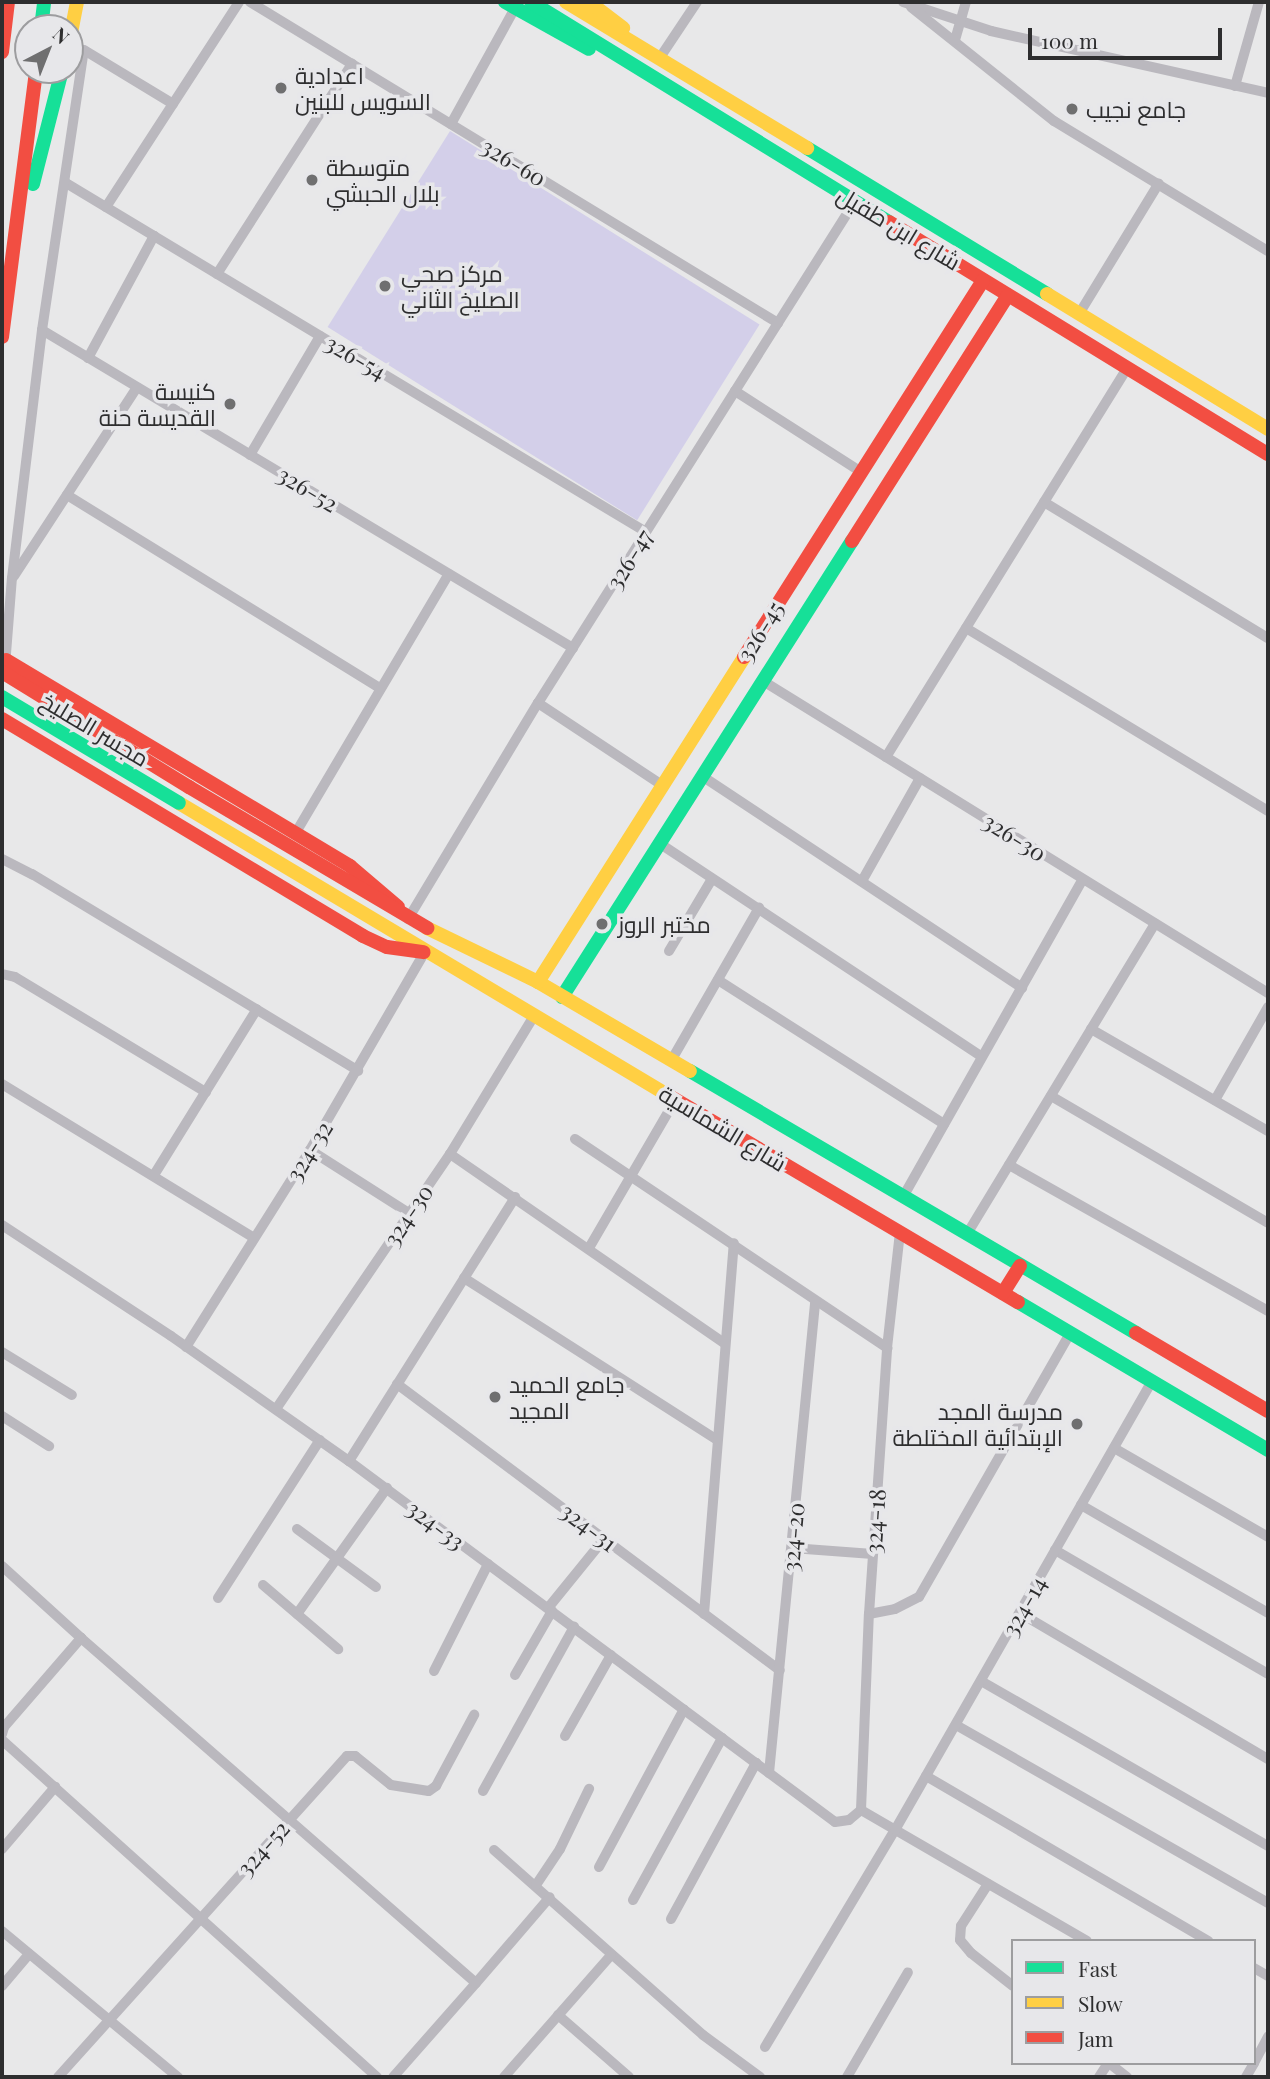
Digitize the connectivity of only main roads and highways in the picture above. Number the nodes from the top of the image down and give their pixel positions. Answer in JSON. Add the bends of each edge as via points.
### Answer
{"nodes":[{"id":1,"x":8,"y":2,"type":"edge"},
{"id":2,"x":530,"y":2,"type":"edge"},
{"id":3,"x":566,"y":2,"type":"edge"},
{"id":4,"x":589,"y":2,"type":"edge"},
{"id":5,"x":510,"y":5,"type":"edge"},
{"id":6,"x":2,"y":52,"type":"edge"},
{"id":7,"x":659,"y":59,"type":"junction"},
{"id":8,"x":650,"y":76,"type":"junction"},
{"id":9,"x":34,"y":84,"type":"edge"},
{"id":10,"x":58,"y":84,"type":"edge"},
{"id":11,"x":13,"y":260,"type":"junction"},
{"id":12,"x":984,"y":280,"type":"junction"},
{"id":13,"x":1008,"y":295,"type":"junction"},
{"id":14,"x":971,"y":301,"type":"junction"},
{"id":15,"x":995,"y":316,"type":"junction"},
{"id":16,"x":2,"y":337,"type":"edge"},
{"id":17,"x":1268,"y":429,"type":"edge"},
{"id":18,"x":1268,"y":454,"type":"edge"},
{"id":19,"x":4,"y":667,"type":"edge"},
{"id":20,"x":2,"y":697,"type":"edge"},
{"id":21,"x":2,"y":719,"type":"edge"},
{"id":22,"x":189,"y":787,"type":"joint"},
{"id":23,"x":179,"y":803,"type":"joint"},
{"id":24,"x":408,"y":919,"type":"junction"},
{"id":25,"x":425,"y":952,"type":"junction"},
{"id":26,"x":538,"y":982,"type":"junction"},
{"id":27,"x":562,"y":997,"type":"junction"},
{"id":28,"x":1020,"y":1266,"type":"junction"},
{"id":29,"x":1003,"y":1293,"type":"junction"},
{"id":30,"x":1268,"y":1411,"type":"edge"},
{"id":31,"x":1268,"y":1450,"type":"edge"}],
"edges":[{"from":1,"to":6,"type":"main road"},
{"from":2,"to":8,"type":"main road","name":"شارع ابن طفيل"},
{"from":3,"to":7,"type":"main road","name":"شارع ابن طفيل"},
{"from":4,"to":7,"type":"main road"},
{"from":5,"to":8,"type":"main road","via":[[614,62]]},
{"from":7,"to":17,"type":"main road","name":"شارع ابن طفيل"},
{"from":8,"to":12,"type":"main road","name":"شارع ابن طفيل"},
{"from":9,"to":11,"type":"main road"},
{"from":10,"to":11,"type":"main road"},
{"from":11,"to":16,"type":"main road"},
{"from":12,"to":13,"type":"main road","name":"شارع ابن طفيل"},
{"from":12,"to":14,"type":"main road","name":"326-45"},
{"from":13,"to":15,"type":"main road","name":"326-45"},
{"from":13,"to":18,"type":"main road","name":"شارع ابن طفيل"},
{"from":14,"to":15,"type":"main road","via":[[985,304]]},
{"from":14,"to":26,"type":"main road","name":"326-45"},
{"from":15,"to":27,"type":"main road","name":"326-45"},
{"from":19,"to":22,"type":"main road","name":"مجسر الصليخ","bridge":true},
{"from":19,"to":24,"type":"main road","via":[[366,877]]},
{"from":20,"to":23,"type":"main road","name":"مجسر الصليخ","bridge":true},
{"from":21,"to":25,"type":"main road","via":[[374,943],[399,951]]},
{"from":22,"to":24,"type":"main road","name":"شارع الشماسية"},
{"from":23,"to":25,"type":"main road","name":"شارع الشماسية"},
{"from":24,"to":26,"type":"main road","name":"شارع الشماسية"},
{"from":25,"to":29,"type":"main road","name":"شارع الشماسية"},
{"from":26,"to":27,"type":"main road","name":"شارع الشماسية"},
{"from":27,"to":28,"type":"main road","name":"شارع الشماسية"},
{"from":28,"to":29,"type":"main road"},
{"from":28,"to":30,"type":"main road","name":"شارع الشماسية"},
{"from":29,"to":31,"type":"main road","name":"شارع الشماسية"}]}
